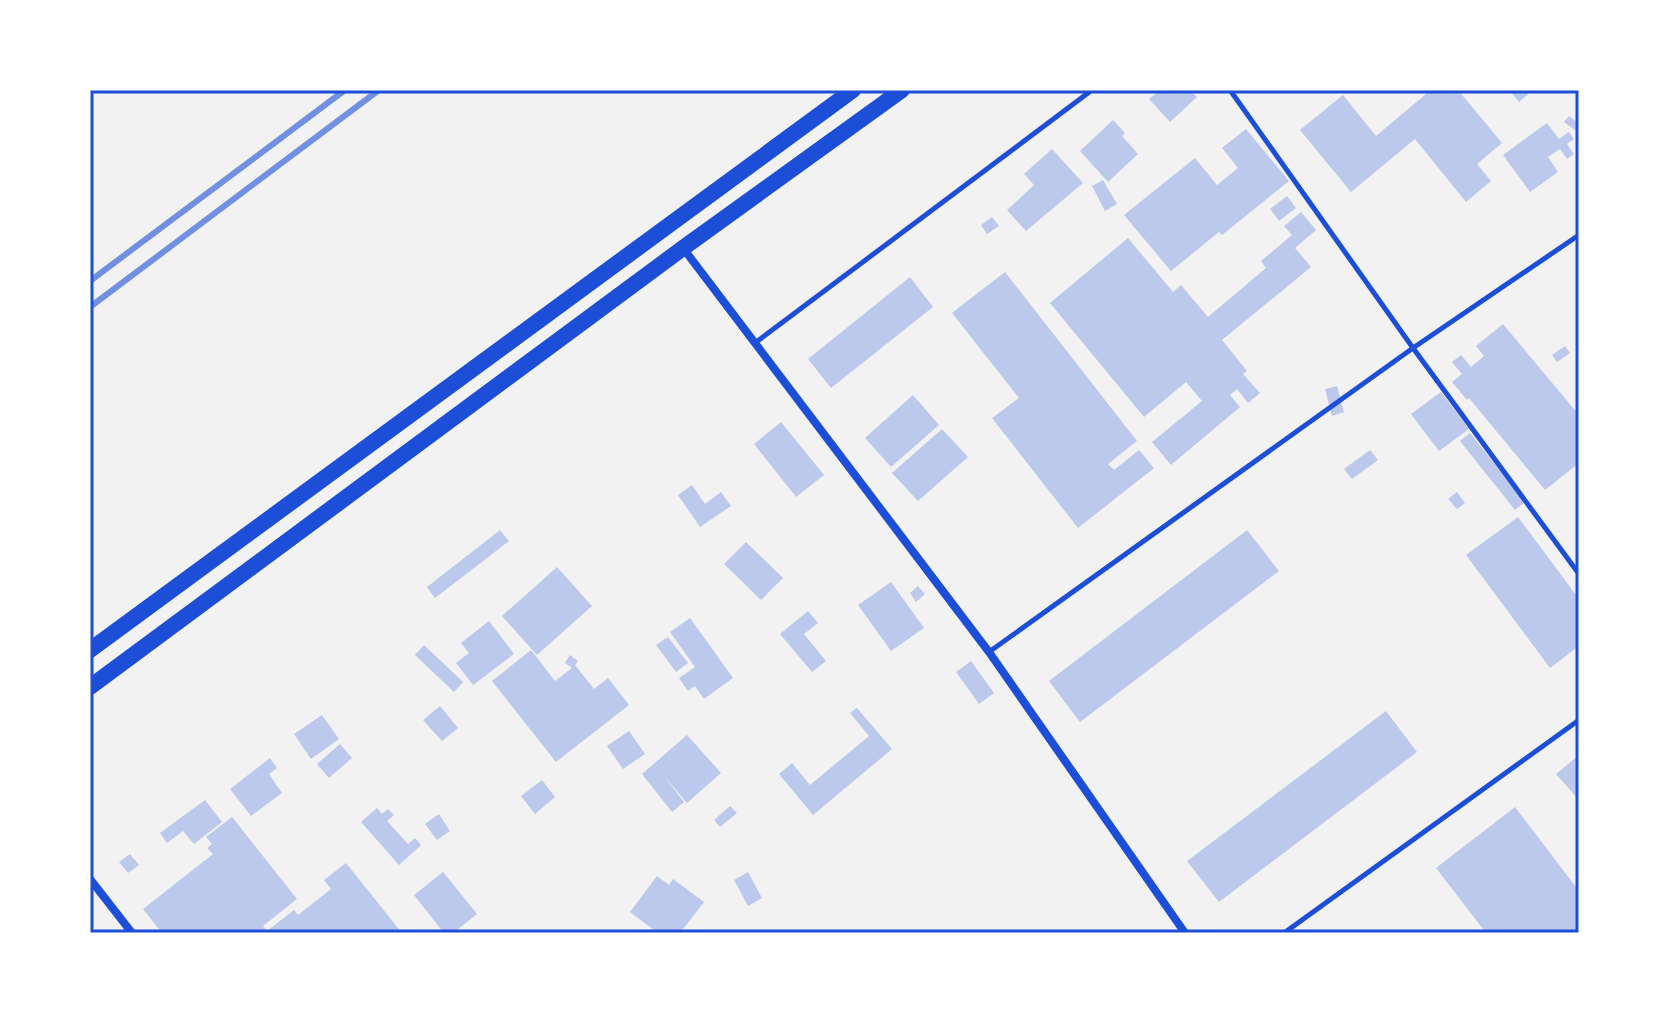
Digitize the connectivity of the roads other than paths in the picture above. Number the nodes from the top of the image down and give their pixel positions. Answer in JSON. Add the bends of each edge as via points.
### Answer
{"nodes":[{"id":1,"x":853,"y":90,"type":"edge"},
{"id":2,"x":902,"y":90,"type":"edge"},
{"id":3,"x":1092,"y":90,"type":"edge"},
{"id":4,"x":1230,"y":90,"type":"edge"},
{"id":5,"x":1579,"y":235,"type":"edge"},
{"id":6,"x":683,"y":248,"type":"junction"},
{"id":7,"x":755,"y":343,"type":"junction"},
{"id":8,"x":1413,"y":348,"type":"junction"},
{"id":9,"x":1579,"y":574,"type":"edge"},
{"id":10,"x":90,"y":650,"type":"edge"},
{"id":11,"x":989,"y":652,"type":"junction"},
{"id":12,"x":90,"y":687,"type":"edge"},
{"id":13,"x":1579,"y":720,"type":"edge"},
{"id":14,"x":90,"y":879,"type":"edge"},
{"id":15,"x":132,"y":933,"type":"edge"},
{"id":16,"x":1185,"y":933,"type":"edge"},
{"id":17,"x":1284,"y":933,"type":"edge"}],
"edges":[{"from":1,"to":10,"type":"highway"},
{"from":2,"to":6,"type":"highway"},
{"from":3,"to":7,"type":"lane"},
{"from":4,"to":8,"type":"lane"},
{"from":5,"to":8,"type":"lane"},
{"from":6,"to":7,"type":"street"},
{"from":6,"to":12,"type":"highway"},
{"from":7,"to":11,"type":"street"},
{"from":8,"to":9,"type":"lane"},
{"from":8,"to":11,"type":"lane"},
{"from":11,"to":16,"type":"street"},
{"from":13,"to":17,"type":"lane"},
{"from":14,"to":15,"type":"street"}]}
